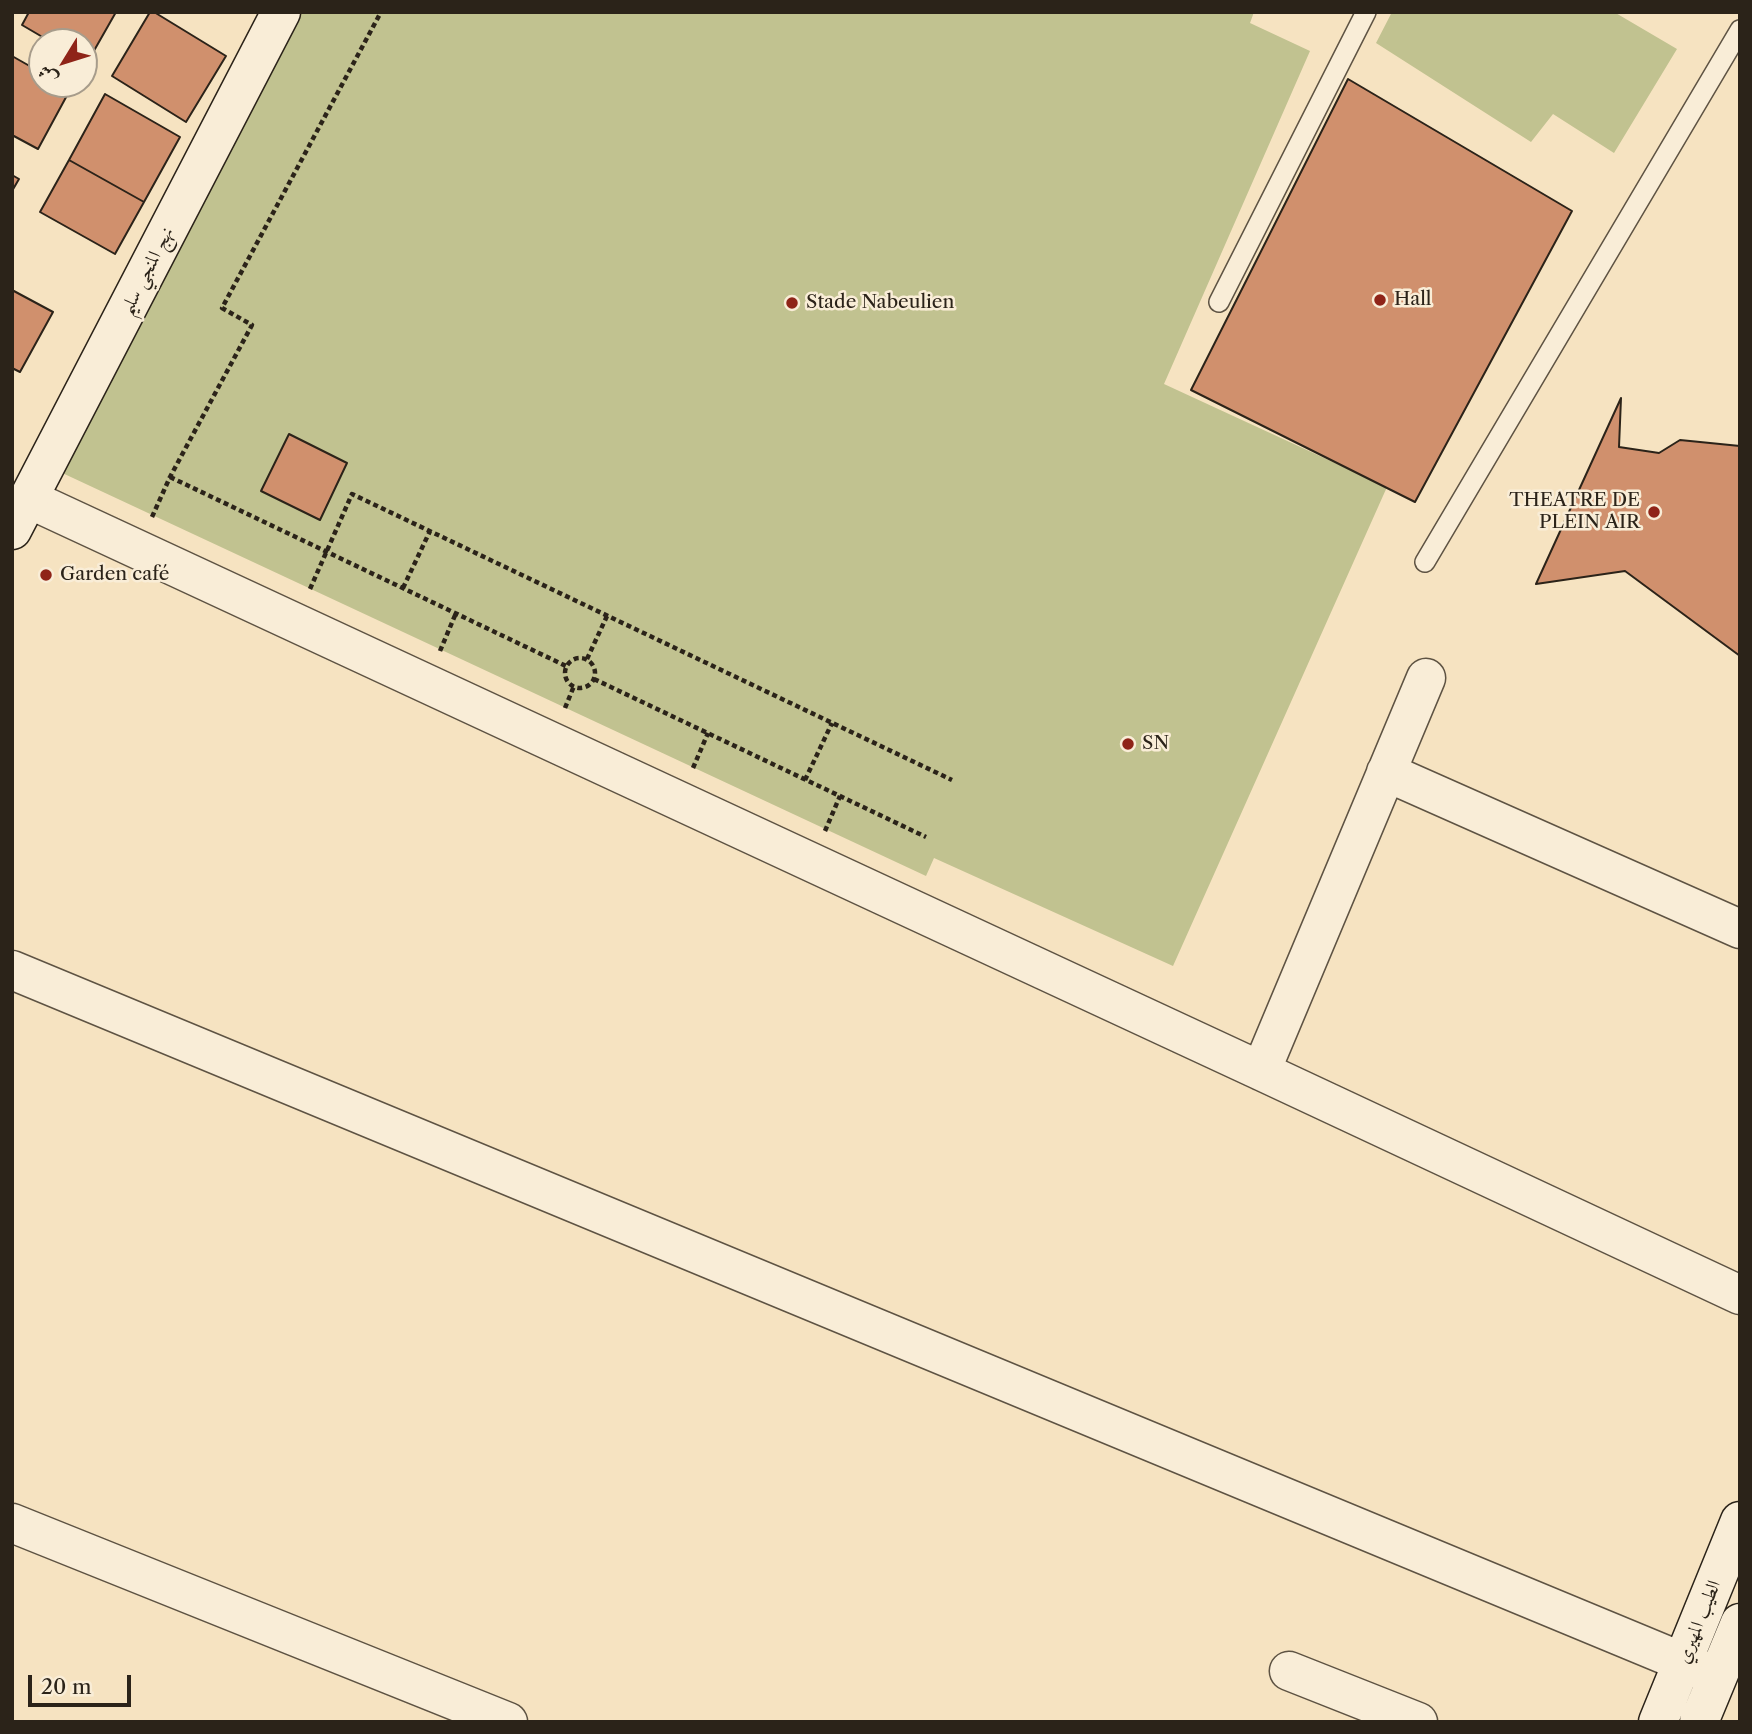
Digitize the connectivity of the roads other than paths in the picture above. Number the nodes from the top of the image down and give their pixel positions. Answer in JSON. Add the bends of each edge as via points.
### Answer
{"nodes":[{"id":1,"x":281,"y":12,"type":"edge"},
{"id":2,"x":1366,"y":12,"type":"edge"},
{"id":3,"x":1740,"y":30,"type":"edge"},
{"id":4,"x":1219,"y":302,"type":"dead end"},
{"id":5,"x":21,"y":515,"type":"edge"},
{"id":6,"x":1425,"y":562,"type":"dead end"},
{"id":7,"x":1426,"y":678,"type":"dead end"},
{"id":8,"x":1386,"y":772,"type":"junction"},
{"id":9,"x":1740,"y":929,"type":"edge"},
{"id":10,"x":12,"y":970,"type":"edge"},
{"id":11,"x":1261,"y":1070,"type":"junction"},
{"id":12,"x":1740,"y":1295,"type":"edge"},
{"id":13,"x":1740,"y":1521,"type":"edge"},
{"id":14,"x":12,"y":1523,"type":"edge"},
{"id":15,"x":1740,"y":1623,"type":"edge"},
{"id":16,"x":1682,"y":1664,"type":"junction"},
{"id":17,"x":1289,"y":1671,"type":"dead end"},
{"id":18,"x":1718,"y":1677,"type":"junction"},
{"id":19,"x":508,"y":1722,"type":"edge"},
{"id":20,"x":1418,"y":1722,"type":"edge"},
{"id":21,"x":1658,"y":1722,"type":"edge"},
{"id":22,"x":1699,"y":1722,"type":"edge"}],
"edges":[{"from":1,"to":5,"type":"street","name":"نهج المنجي سليم"},
{"from":2,"to":4,"type":"lane"},
{"from":3,"to":6,"type":"lane"},
{"from":5,"to":11,"type":"street","via":[[137,549]]},
{"from":7,"to":8,"type":"street"},
{"from":8,"to":9,"type":"street"},
{"from":8,"to":11,"type":"street"},
{"from":10,"to":16,"type":"street"},
{"from":11,"to":12,"type":"street"},
{"from":13,"to":16,"type":"street","name":"الطيب المهيري"},
{"from":14,"to":19,"type":"street"},
{"from":15,"to":18,"type":"street"},
{"from":16,"to":18,"type":"street"},
{"from":16,"to":21,"type":"street","name":"الطيب المهيري"},
{"from":17,"to":20,"type":"street"},
{"from":18,"to":22,"type":"street"}]}
